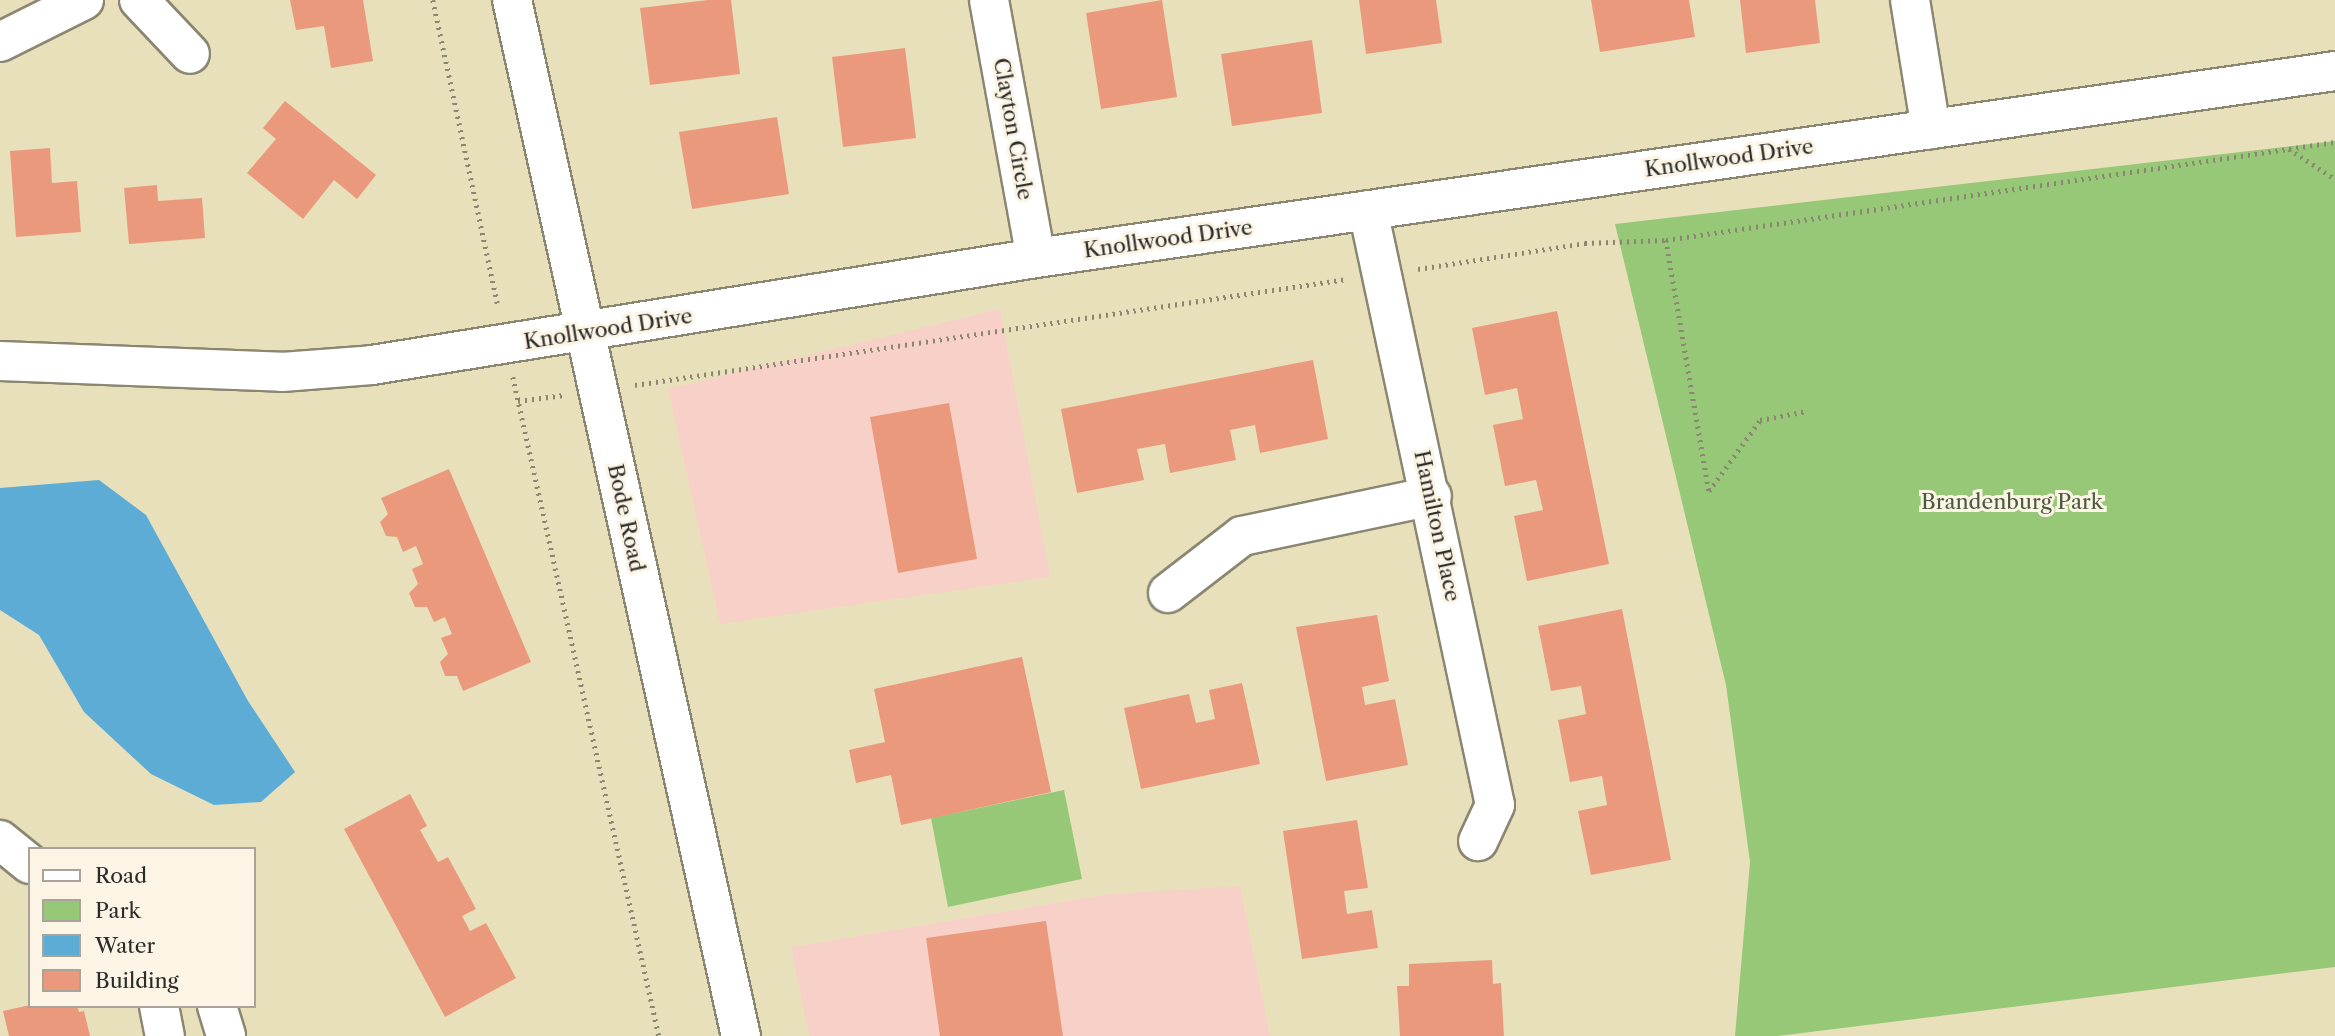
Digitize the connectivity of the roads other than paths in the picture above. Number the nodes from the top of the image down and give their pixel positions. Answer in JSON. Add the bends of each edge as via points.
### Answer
{"nodes":[{"id":1,"x":84,"y":0,"type":"edge"},
{"id":2,"x":139,"y":0,"type":"edge"},
{"id":3,"x":513,"y":0,"type":"edge"},
{"id":4,"x":989,"y":0,"type":"edge"},
{"id":5,"x":1910,"y":0,"type":"edge"},
{"id":6,"x":0,"y":42,"type":"edge"},
{"id":7,"x":190,"y":54,"type":"dead end"},
{"id":8,"x":2335,"y":71,"type":"edge"},
{"id":9,"x":1931,"y":129,"type":"junction"},
{"id":10,"x":1368,"y":210,"type":"junction"},
{"id":11,"x":1036,"y":258,"type":"junction"},
{"id":12,"x":584,"y":330,"type":"junction"},
{"id":13,"x":0,"y":360,"type":"edge"},
{"id":14,"x":1432,"y":496,"type":"junction"},
{"id":15,"x":1168,"y":593,"type":"dead end"},
{"id":16,"x":0,"y":840,"type":"edge"},
{"id":17,"x":1478,"y":841,"type":"dead end"},
{"id":18,"x":28,"y":862,"type":"edge"},
{"id":19,"x":159,"y":1008,"type":"edge"},
{"id":20,"x":218,"y":1008,"type":"edge"},
{"id":21,"x":165,"y":1036,"type":"edge"},
{"id":22,"x":226,"y":1036,"type":"edge"},
{"id":23,"x":741,"y":1036,"type":"edge"}],
"edges":[{"from":1,"to":6,"type":"street"},
{"from":2,"to":7,"type":"street"},
{"from":3,"to":12,"type":"street","name":"Bode Road"},
{"from":4,"to":11,"type":"street","name":"Clayton Circle"},
{"from":5,"to":9,"type":"street"},
{"from":8,"to":9,"type":"street","name":"Knollwood Drive"},
{"from":9,"to":10,"type":"street","name":"Knollwood Drive"},
{"from":10,"to":11,"type":"street","name":"Knollwood Drive"},
{"from":10,"to":14,"type":"street","name":"Hamilton Place"},
{"from":11,"to":12,"type":"street","name":"Knollwood Drive"},
{"from":12,"to":13,"type":"street","name":"Knollwood Drive","via":[[489,349],[282,372]]},
{"from":12,"to":23,"type":"street","name":"Bode Road"},
{"from":14,"to":15,"type":"street","via":[[1242,536]]},
{"from":14,"to":17,"type":"street","name":"Hamilton Place","via":[[1494,805]]},
{"from":16,"to":18,"type":"street"},
{"from":19,"to":21,"type":"street"},
{"from":20,"to":22,"type":"street"}]}
